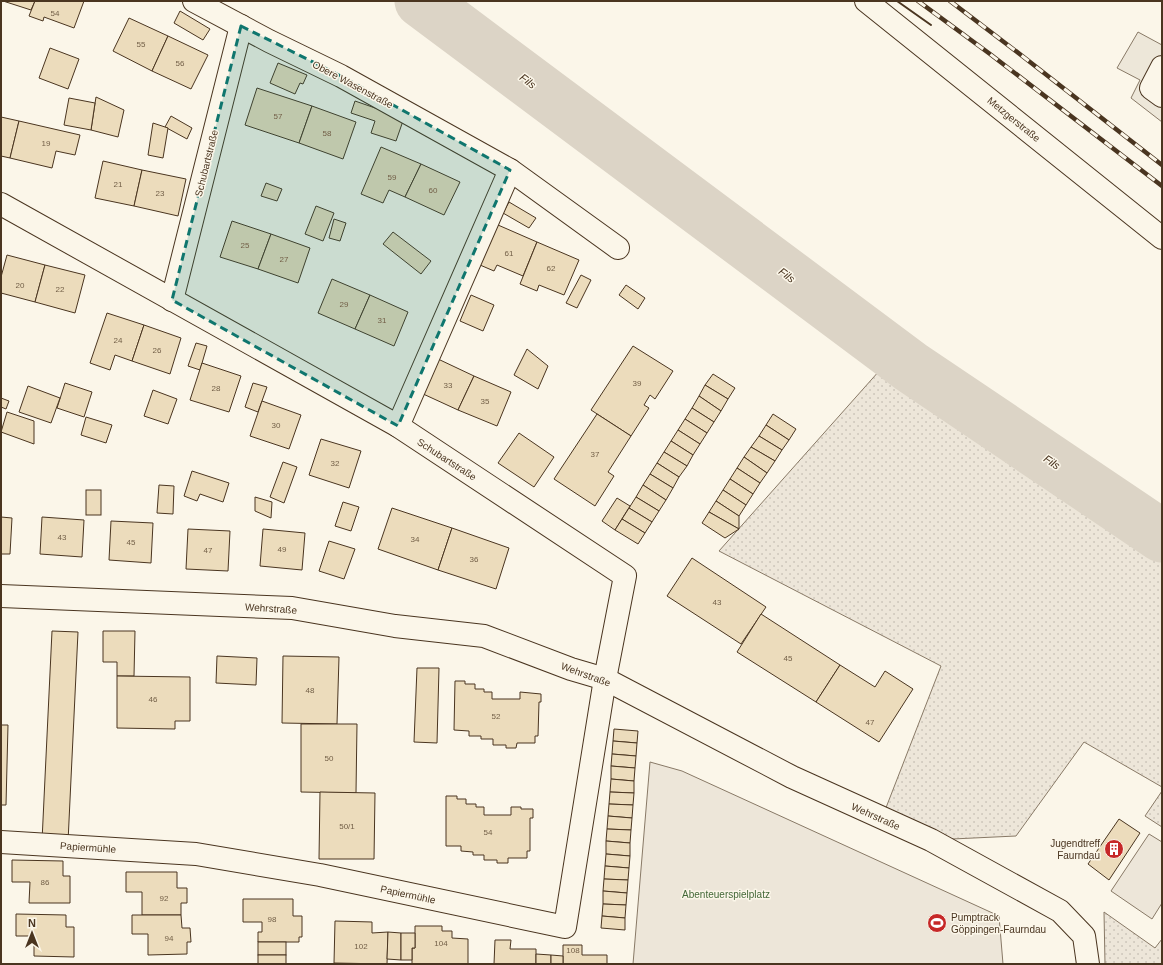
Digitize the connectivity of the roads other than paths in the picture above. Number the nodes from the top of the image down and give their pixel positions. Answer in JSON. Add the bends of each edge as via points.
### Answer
{"nodes":[{"id":1,"x":194,"y":1,"type":"edge"},
{"id":2,"x":866,"y":1,"type":"edge"},
{"id":3,"x":241,"y":26,"type":"junction"},
{"id":4,"x":1162,"y":67,"type":"edge"},
{"id":5,"x":1162,"y":96,"type":"edge"},
{"id":6,"x":510,"y":170,"type":"junction"},
{"id":7,"x":1,"y":204,"type":"edge"},
{"id":8,"x":1162,"y":238,"type":"edge"},
{"id":9,"x":618,"y":248,"type":"dead end"},
{"id":10,"x":172,"y":300,"type":"junction"},
{"id":11,"x":398,"y":426,"type":"junction"},
{"id":12,"x":1,"y":596,"type":"edge"},
{"id":13,"x":604,"y":679,"type":"junction"},
{"id":14,"x":1,"y":842,"type":"edge"},
{"id":15,"x":1088,"y":964,"type":"edge"}],
"edges":[{"from":1,"to":3,"type":"street","name":"Obere Wasenstraße"},
{"from":2,"to":8,"type":"street","name":"Metzgerstraße"},
{"from":3,"to":6,"type":"street","name":"Obere Wasenstraße","via":[[341,76]]},
{"from":3,"to":10,"type":"street","name":"Schubartstraße"},
{"from":4,"to":5,"type":"street","via":[[1151,88]]},
{"from":6,"to":9,"type":"street","name":"Obere Wasenstraße"},
{"from":6,"to":11,"type":"street"},
{"from":7,"to":10,"type":"street","name":"Schubartstraße"},
{"from":10,"to":11,"type":"street","name":"Schubartstraße"},
{"from":11,"to":13,"type":"street","name":"Schubartstraße","via":[[625,576]]},
{"from":12,"to":13,"type":"street","name":"Wehrstraße","via":[[292,608],[395,626],[484,636]]},
{"from":13,"to":14,"type":"street","name":"Papiermühle","via":[[565,927],[320,875],[196,854]]},
{"from":13,"to":15,"type":"street","name":"Wehrstraße","via":[[792,777],[931,840],[1060,911],[1084,936]]}]}
